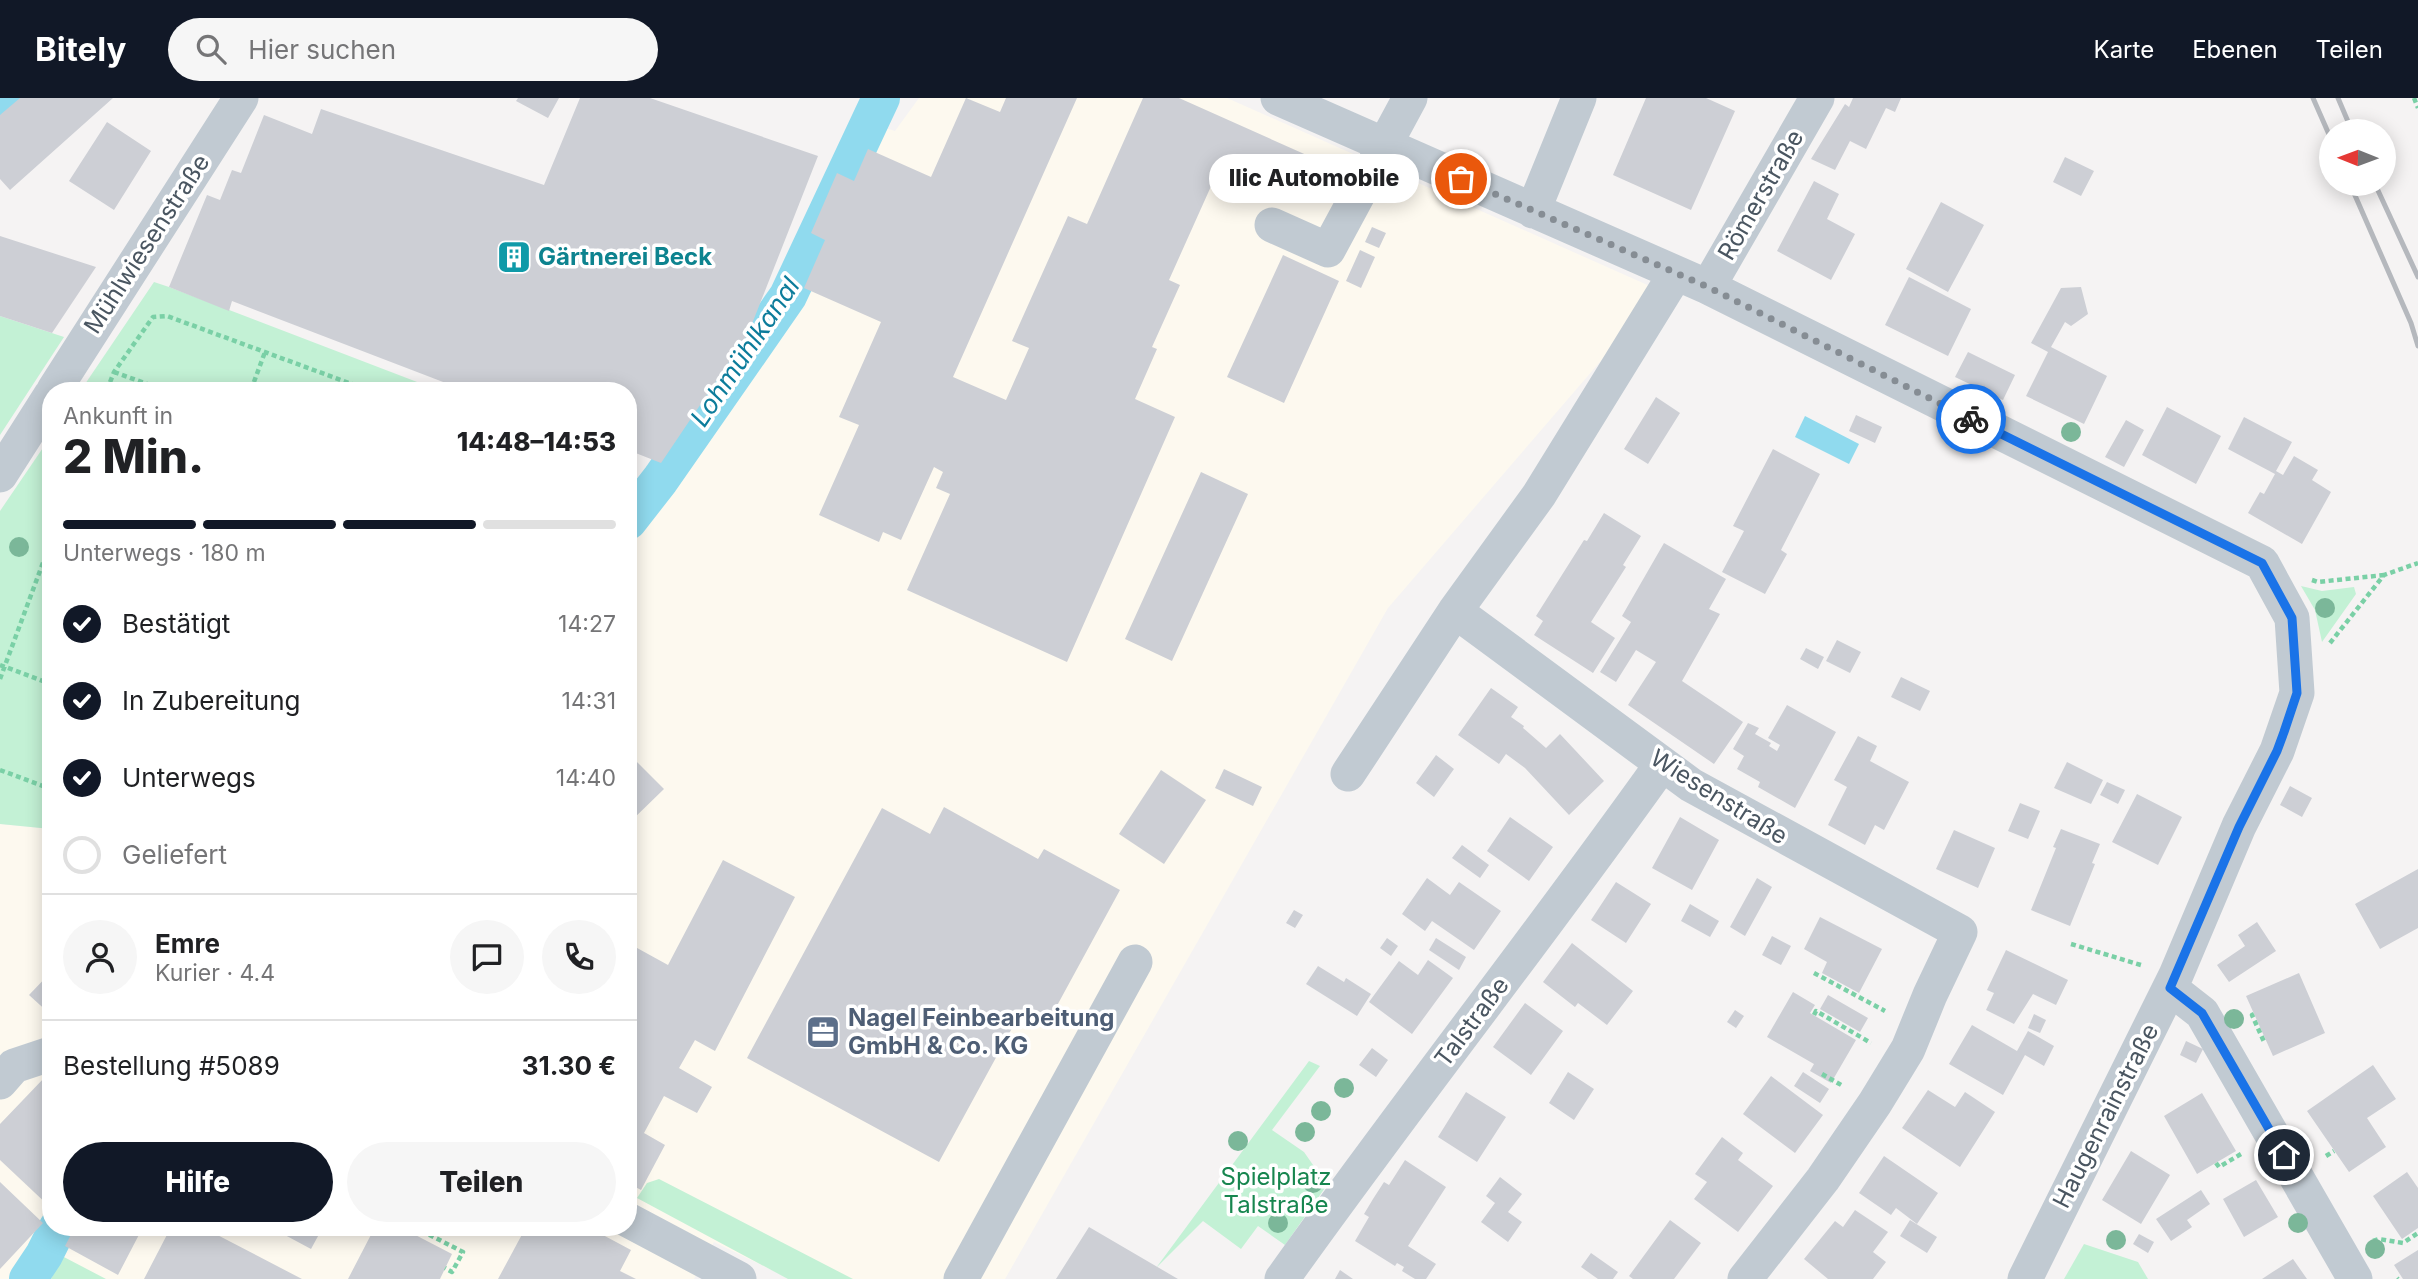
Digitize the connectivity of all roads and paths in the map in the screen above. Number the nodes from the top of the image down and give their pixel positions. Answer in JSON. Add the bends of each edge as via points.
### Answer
{"nodes":[{"id":1,"x":241,"y":98,"type":"edge"},
{"id":2,"x":1278,"y":98,"type":"edge"},
{"id":3,"x":1410,"y":98,"type":"edge"},
{"id":4,"x":1579,"y":98,"type":"edge"},
{"id":5,"x":2414,"y":98,"type":"edge"},
{"id":6,"x":1811,"y":99,"type":"edge"},
{"id":7,"x":2418,"y":108,"type":"edge"},
{"id":8,"x":1385,"y":146,"type":"junction"},
{"id":9,"x":1532,"y":211,"type":"junction"},
{"id":10,"x":1272,"y":225,"type":"dead end"},
{"id":11,"x":1676,"y":273,"type":"junction"},
{"id":12,"x":1708,"y":287,"type":"junction"},
{"id":13,"x":265,"y":352,"type":"junction"},
{"id":14,"x":114,"y":372,"type":"junction"},
{"id":15,"x":59,"y":382,"type":"edge"},
{"id":16,"x":110,"y":382,"type":"edge"},
{"id":17,"x":142,"y":382,"type":"edge"},
{"id":18,"x":254,"y":382,"type":"edge"},
{"id":19,"x":346,"y":382,"type":"edge"},
{"id":20,"x":42,"y":409,"type":"edge"},
{"id":21,"x":0,"y":475,"type":"edge"},
{"id":22,"x":2262,"y":563,"type":"junction"},
{"id":23,"x":2418,"y":563,"type":"edge"},
{"id":24,"x":42,"y":565,"type":"edge"},
{"id":25,"x":2384,"y":575,"type":"junction"},
{"id":26,"x":1455,"y":611,"type":"junction"},
{"id":27,"x":2,"y":666,"type":"edge"},
{"id":28,"x":0,"y":679,"type":"edge"},
{"id":29,"x":42,"y":681,"type":"edge"},
{"id":30,"x":2297,"y":693,"type":"junction"},
{"id":31,"x":1661,"y":764,"type":"junction"},
{"id":32,"x":0,"y":770,"type":"edge"},
{"id":33,"x":1348,"y":774,"type":"dead end"},
{"id":34,"x":42,"y":786,"type":"edge"},
{"id":35,"x":2071,"y":944,"type":"dead end"},
{"id":36,"x":1135,"y":962,"type":"dead end"},
{"id":37,"x":1814,"y":973,"type":"dead end"},
{"id":38,"x":2173,"y":982,"type":"junction"},
{"id":39,"x":2255,"y":1014,"type":"dead end"},
{"id":40,"x":1814,"y":1015,"type":"dead end"},
{"id":41,"x":2255,"y":1022,"type":"dead end"},
{"id":42,"x":1916,"y":1028,"type":"junction"},
{"id":43,"x":42,"y":1057,"type":"edge"},
{"id":44,"x":1901,"y":1061,"type":"junction"},
{"id":45,"x":0,"y":1082,"type":"edge"},
{"id":46,"x":2334,"y":1151,"type":"dead end"},
{"id":47,"x":2326,"y":1156,"type":"dead end"},
{"id":48,"x":637,"y":1225,"type":"edge"},
{"id":49,"x":2418,"y":1233,"type":"edge"},
{"id":50,"x":432,"y":1236,"type":"edge"},
{"id":51,"x":2365,"y":1244,"type":"dead end"},
{"id":52,"x":445,"y":1268,"type":"dead end"},
{"id":53,"x":739,"y":1279,"type":"edge"},
{"id":54,"x":961,"y":1279,"type":"edge"},
{"id":55,"x":1282,"y":1279,"type":"edge"},
{"id":56,"x":1745,"y":1279,"type":"edge"},
{"id":57,"x":2025,"y":1279,"type":"edge"},
{"id":58,"x":2355,"y":1279,"type":"edge"}],
"edges":[{"from":1,"to":15,"type":"street","name":"Mühlwiesenstraße"},
{"from":2,"to":8,"type":"street","name":"Römerstraße"},
{"from":3,"to":8,"type":"street"},
{"from":4,"to":9,"type":"street"},
{"from":5,"to":7,"type":"path"},
{"from":6,"to":12,"type":"street","name":"Römerstraße"},
{"from":8,"to":9,"type":"street","name":"Römerstraße"},
{"from":8,"to":10,"type":"street","via":[[1328,250]]},
{"from":9,"to":11,"type":"street","name":"Römerstraße"},
{"from":11,"to":12,"type":"street","name":"Römerstraße"},
{"from":11,"to":26,"type":"street","via":[[1539,495]]},
{"from":12,"to":22,"type":"street","name":"Römerstraße"},
{"from":13,"to":14,"type":"path","via":[[167,316],[153,317]]},
{"from":13,"to":18,"type":"path"},
{"from":13,"to":19,"type":"path"},
{"from":14,"to":16,"type":"path"},
{"from":14,"to":17,"type":"path"},
{"from":20,"to":21,"type":"street"},
{"from":22,"to":25,"type":"path","via":[[2318,582]]},
{"from":22,"to":30,"type":"street","name":"Haugenrainstraße","via":[[2292,618]]},
{"from":23,"to":25,"type":"path"},
{"from":24,"to":27,"type":"path"},
{"from":25,"to":30,"type":"path","via":[[2338,631]]},
{"from":26,"to":31,"type":"street","name":"Wiesenstraße"},
{"from":26,"to":33,"type":"street"},
{"from":27,"to":28,"type":"path"},
{"from":27,"to":29,"type":"path"},
{"from":30,"to":38,"type":"street","name":"Haugenrainstraße","via":[[2277,751]]},
{"from":31,"to":42,"type":"street","name":"Wiesenstraße","via":[[1691,785],[1960,932]]},
{"from":31,"to":55,"type":"street","name":"Talstraße"},
{"from":32,"to":34,"type":"path"},
{"from":35,"to":38,"type":"path"},
{"from":36,"to":54,"type":"street"},
{"from":37,"to":42,"type":"path"},
{"from":38,"to":57,"type":"street","name":"Haugenrainstraße"},
{"from":38,"to":58,"type":"street","via":[[2202,1013]]},
{"from":39,"to":41,"type":"path"},
{"from":40,"to":44,"type":"path","via":[[1816,1011]]},
{"from":42,"to":44,"type":"street","name":"Wiesenstraße"},
{"from":43,"to":45,"type":"street","via":[[14,1066]]},
{"from":44,"to":56,"type":"street","name":"Wiesenstraße","via":[[1824,1179]]},
{"from":46,"to":47,"type":"path"},
{"from":48,"to":53,"type":"street"},
{"from":49,"to":51,"type":"path","via":[[2403,1243],[2379,1239]]},
{"from":50,"to":52,"type":"path","via":[[463,1252],[452,1272]]}]}
